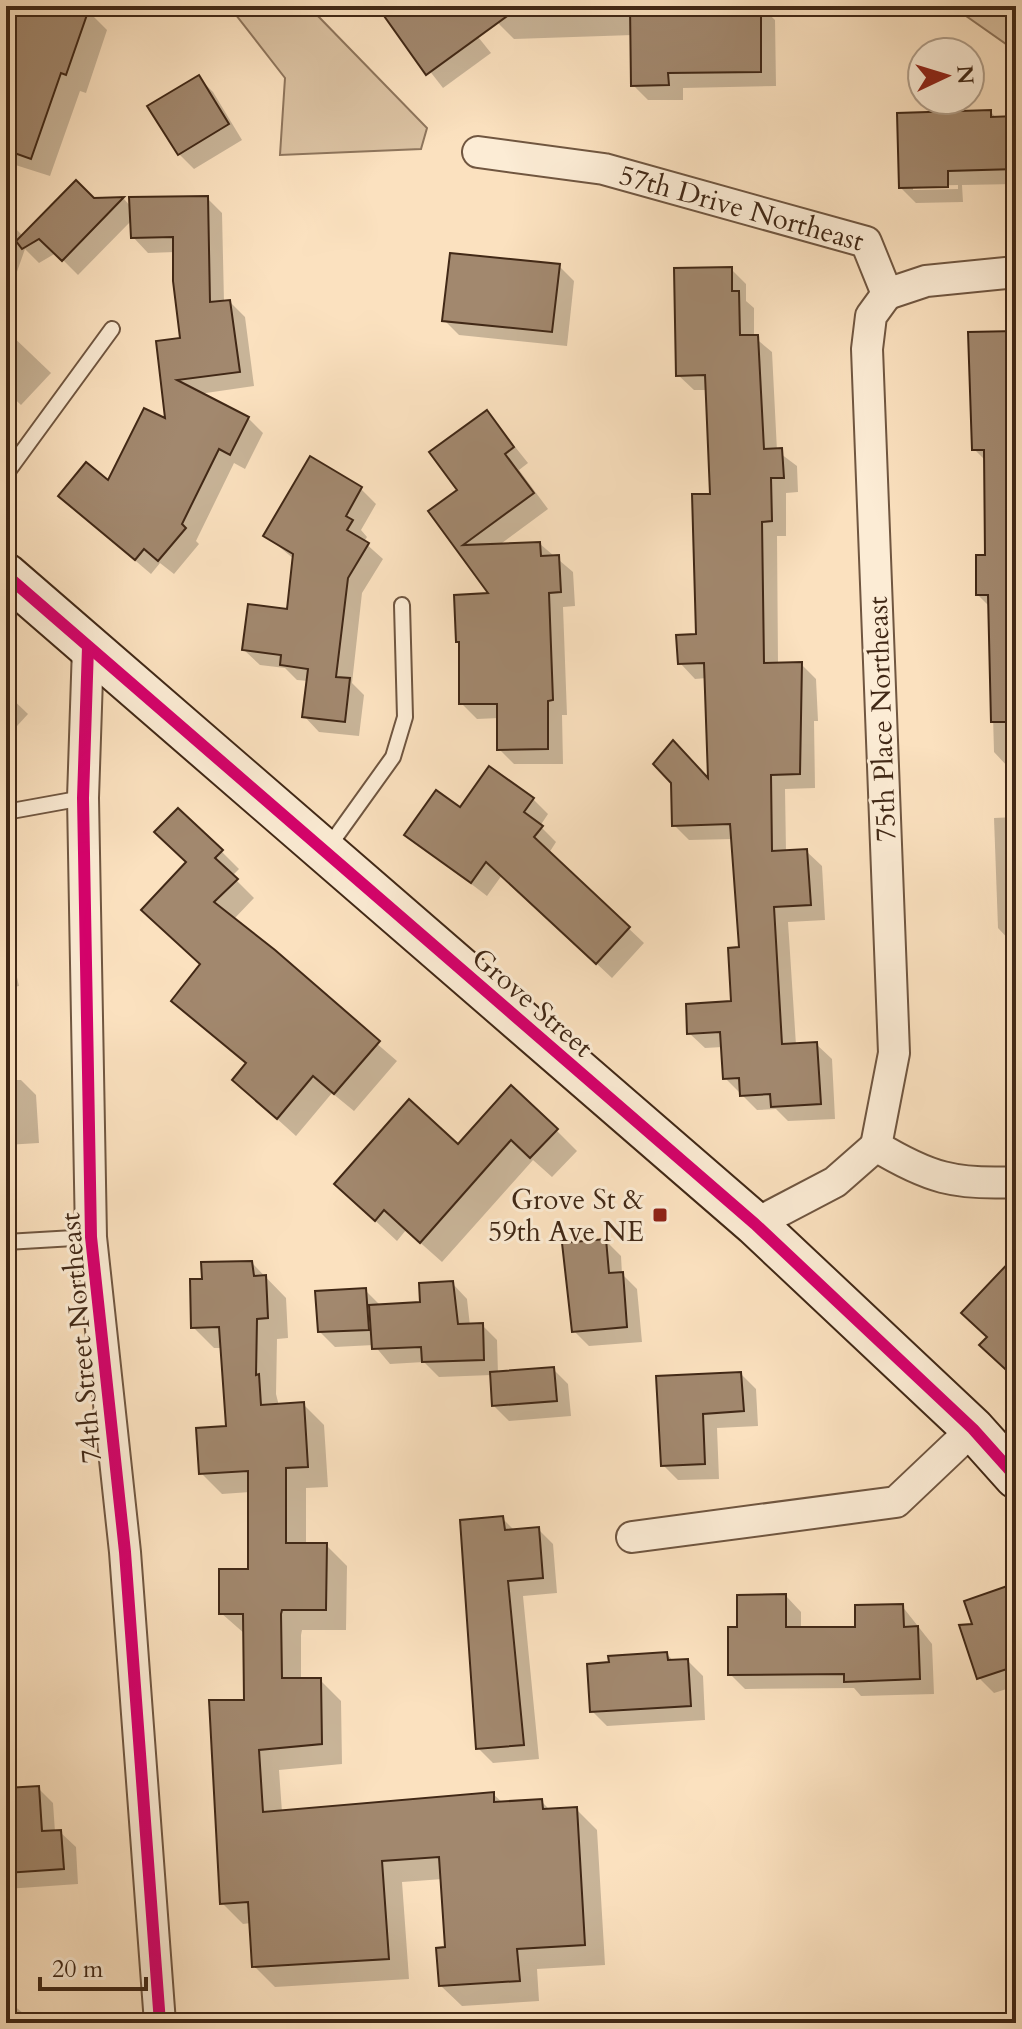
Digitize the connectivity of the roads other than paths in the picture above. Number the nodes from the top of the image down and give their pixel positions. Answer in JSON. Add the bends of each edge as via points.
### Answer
{"nodes":[{"id":1,"x":478,"y":152,"type":"dead end"},
{"id":2,"x":1016,"y":272,"type":"edge"},
{"id":3,"x":887,"y":294,"type":"junction"},
{"id":4,"x":112,"y":329,"type":"dead end"},
{"id":5,"x":6,"y":474,"type":"edge"},
{"id":6,"x":6,"y":575,"type":"edge"},
{"id":7,"x":402,"y":605,"type":"dead end"},
{"id":8,"x":88,"y":647,"type":"junction"},
{"id":9,"x":83,"y":798,"type":"junction"},
{"id":10,"x":6,"y":812,"type":"edge"},
{"id":11,"x":324,"y":853,"type":"junction"},
{"id":12,"x":876,"y":1146,"type":"junction"},
{"id":13,"x":1016,"y":1182,"type":"edge"},
{"id":14,"x":755,"y":1224,"type":"junction"},
{"id":15,"x":91,"y":1237,"type":"junction"},
{"id":16,"x":6,"y":1242,"type":"edge"},
{"id":17,"x":973,"y":1429,"type":"junction"},
{"id":18,"x":1016,"y":1477,"type":"edge"},
{"id":19,"x":632,"y":1537,"type":"dead end"},
{"id":20,"x":160,"y":2023,"type":"edge"}],
"edges":[{"from":1,"to":3,"type":"street","name":"57th Drive Northeast","via":[[604,169],[866,242]]},
{"from":2,"to":3,"type":"street","via":[[926,281]]},
{"from":3,"to":12,"type":"street","name":"75th Place Northeast","via":[[871,316],[867,349],[894,1053]]},
{"from":4,"to":5,"type":"lane"},
{"from":6,"to":8,"type":"street","name":"Grove Street"},
{"from":7,"to":11,"type":"lane","via":[[405,717],[393,757]]},
{"from":8,"to":9,"type":"street","name":"74th Street Northeast"},
{"from":8,"to":11,"type":"street","name":"Grove Street"},
{"from":9,"to":10,"type":"lane"},
{"from":9,"to":15,"type":"street","name":"74th Street Northeast"},
{"from":11,"to":14,"type":"street","name":"Grove Street"},
{"from":12,"to":13,"type":"street","via":[[919,1172],[972,1184]]},
{"from":12,"to":14,"type":"street","via":[[835,1182]]},
{"from":14,"to":17,"type":"street","name":"Grove Street"},
{"from":15,"to":16,"type":"lane"},
{"from":15,"to":20,"type":"street","name":"74th Street Northeast","via":[[125,1552]]},
{"from":17,"to":18,"type":"street","name":"Grove Street"},
{"from":17,"to":19,"type":"street","via":[[896,1502]]}]}
